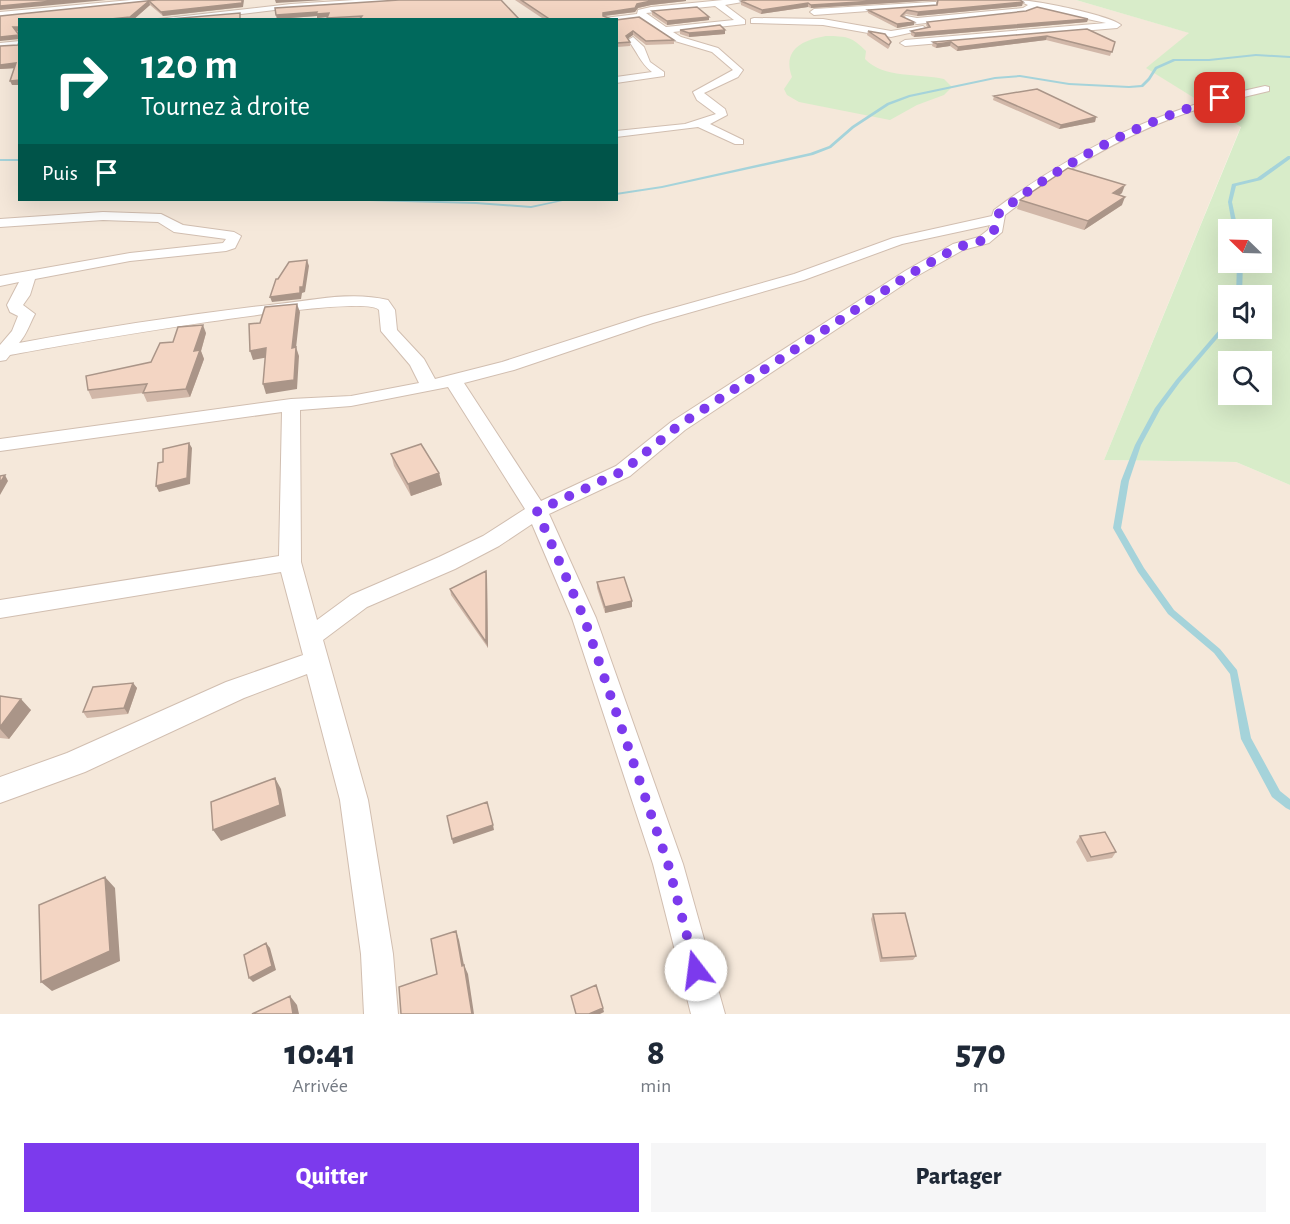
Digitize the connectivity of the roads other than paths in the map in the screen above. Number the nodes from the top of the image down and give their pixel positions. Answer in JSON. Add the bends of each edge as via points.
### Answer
{"nodes":[{"id":1,"x":156,"y":0,"type":"edge"},
{"id":2,"x":398,"y":0,"type":"edge"},
{"id":3,"x":750,"y":0,"type":"edge"},
{"id":4,"x":929,"y":0,"type":"edge"},
{"id":5,"x":1021,"y":0,"type":"edge"},
{"id":6,"x":717,"y":3,"type":"junction"},
{"id":7,"x":1033,"y":6,"type":"junction"},
{"id":8,"x":846,"y":10,"type":"junction"},
{"id":9,"x":1011,"y":11,"type":"junction"},
{"id":10,"x":0,"y":15,"type":"edge"},
{"id":11,"x":642,"y":16,"type":"junction"},
{"id":12,"x":887,"y":16,"type":"edge"},
{"id":13,"x":178,"y":18,"type":"edge"},
{"id":14,"x":897,"y":18,"type":"edge"},
{"id":15,"x":618,"y":19,"type":"edge"},
{"id":16,"x":754,"y":21,"type":"junction"},
{"id":17,"x":742,"y":22,"type":"junction"},
{"id":18,"x":1028,"y":24,"type":"junction"},
{"id":19,"x":919,"y":25,"type":"junction"},
{"id":20,"x":957,"y":27,"type":"edge"},
{"id":21,"x":670,"y":33,"type":"junction"},
{"id":22,"x":891,"y":34,"type":"junction"},
{"id":23,"x":653,"y":38,"type":"edge"},
{"id":24,"x":937,"y":39,"type":"junction"},
{"id":25,"x":634,"y":40,"type":"edge"},
{"id":26,"x":1044,"y":42,"type":"edge"},
{"id":27,"x":905,"y":43,"type":"junction"},
{"id":28,"x":18,"y":44,"type":"edge"},
{"id":29,"x":0,"y":46,"type":"edge"},
{"id":30,"x":956,"y":50,"type":"edge"},
{"id":31,"x":918,"y":52,"type":"dead end"},
{"id":32,"x":618,"y":80,"type":"edge"},
{"id":33,"x":1265,"y":89,"type":"dead end"},
{"id":34,"x":700,"y":124,"type":"junction"},
{"id":35,"x":618,"y":134,"type":"edge"},
{"id":36,"x":739,"y":142,"type":"dead end"},
{"id":37,"x":998,"y":219,"type":"junction"},
{"id":38,"x":0,"y":223,"type":"edge"},
{"id":39,"x":29,"y":276,"type":"junction"},
{"id":40,"x":0,"y":281,"type":"edge"},
{"id":41,"x":1,"y":353,"type":"edge"},
{"id":42,"x":453,"y":380,"type":"junction"},
{"id":43,"x":430,"y":386,"type":"junction"},
{"id":44,"x":291,"y":405,"type":"junction"},
{"id":45,"x":0,"y":445,"type":"edge"},
{"id":46,"x":537,"y":511,"type":"junction"},
{"id":47,"x":290,"y":562,"type":"junction"},
{"id":48,"x":0,"y":609,"type":"edge"},
{"id":49,"x":312,"y":648,"type":"junction"},
{"id":50,"x":0,"y":790,"type":"edge"},
{"id":51,"x":707,"y":1013,"type":"edge"},
{"id":52,"x":381,"y":1014,"type":"edge"}],
"edges":[{"from":1,"to":10,"type":"street"},
{"from":2,"to":13,"type":"street"},
{"from":3,"to":6,"type":"street"},
{"from":4,"to":8,"type":"street","via":[[934,3]]},
{"from":5,"to":7,"type":"street"},
{"from":6,"to":11,"type":"street","via":[[651,9],[641,12]]},
{"from":6,"to":17,"type":"street"},
{"from":7,"to":9,"type":"street"},
{"from":7,"to":18,"type":"street","via":[[1078,13],[1117,25],[1045,31]]},
{"from":8,"to":12,"type":"street"},
{"from":8,"to":16,"type":"street"},
{"from":9,"to":18,"type":"street"},
{"from":9,"to":19,"type":"street"},
{"from":11,"to":15,"type":"street"},
{"from":11,"to":21,"type":"street"},
{"from":14,"to":19,"type":"street"},
{"from":16,"to":17,"type":"street"},
{"from":16,"to":22,"type":"street","via":[[823,22]]},
{"from":17,"to":21,"type":"street"},
{"from":18,"to":24,"type":"street"},
{"from":18,"to":26,"type":"street"},
{"from":19,"to":20,"type":"street"},
{"from":19,"to":22,"type":"street"},
{"from":21,"to":23,"type":"street"},
{"from":21,"to":34,"type":"street","via":[[684,42],[715,50],[738,70],[698,93],[722,115]]},
{"from":22,"to":27,"type":"street"},
{"from":24,"to":27,"type":"street"},
{"from":24,"to":30,"type":"street"},
{"from":25,"to":32,"type":"street","via":[[646,63],[660,74]]},
{"from":27,"to":31,"type":"street"},
{"from":28,"to":29,"type":"street"},
{"from":33,"to":37,"type":"street","via":[[1179,111],[1103,144],[1013,202],[999,213]]},
{"from":34,"to":35,"type":"street"},
{"from":34,"to":36,"type":"street"},
{"from":37,"to":42,"type":"street","via":[[898,241],[799,277]]},
{"from":37,"to":46,"type":"street","via":[[994,232],[984,240],[958,247],[910,274],[678,426],[623,471]]},
{"from":38,"to":39,"type":"street","via":[[92,216],[161,218],[179,229],[234,236],[226,247],[130,257]]},
{"from":39,"to":40,"type":"street"},
{"from":39,"to":41,"type":"street","via":[[15,305],[27,314],[20,332]]},
{"from":41,"to":43,"type":"street","via":[[231,314],[372,301],[387,309],[389,331],[418,363]]},
{"from":42,"to":43,"type":"street"},
{"from":42,"to":46,"type":"street"},
{"from":43,"to":44,"type":"street","via":[[351,400]]},
{"from":44,"to":45,"type":"street"},
{"from":44,"to":47,"type":"street"},
{"from":46,"to":49,"type":"street","via":[[491,541],[359,601],[321,630]]},
{"from":46,"to":51,"type":"street","via":[[584,618],[668,864]]},
{"from":47,"to":48,"type":"street"},
{"from":47,"to":49,"type":"street"},
{"from":49,"to":50,"type":"street","via":[[235,690],[75,763]]},
{"from":49,"to":52,"type":"street","via":[[354,800],[377,954]]}]}
